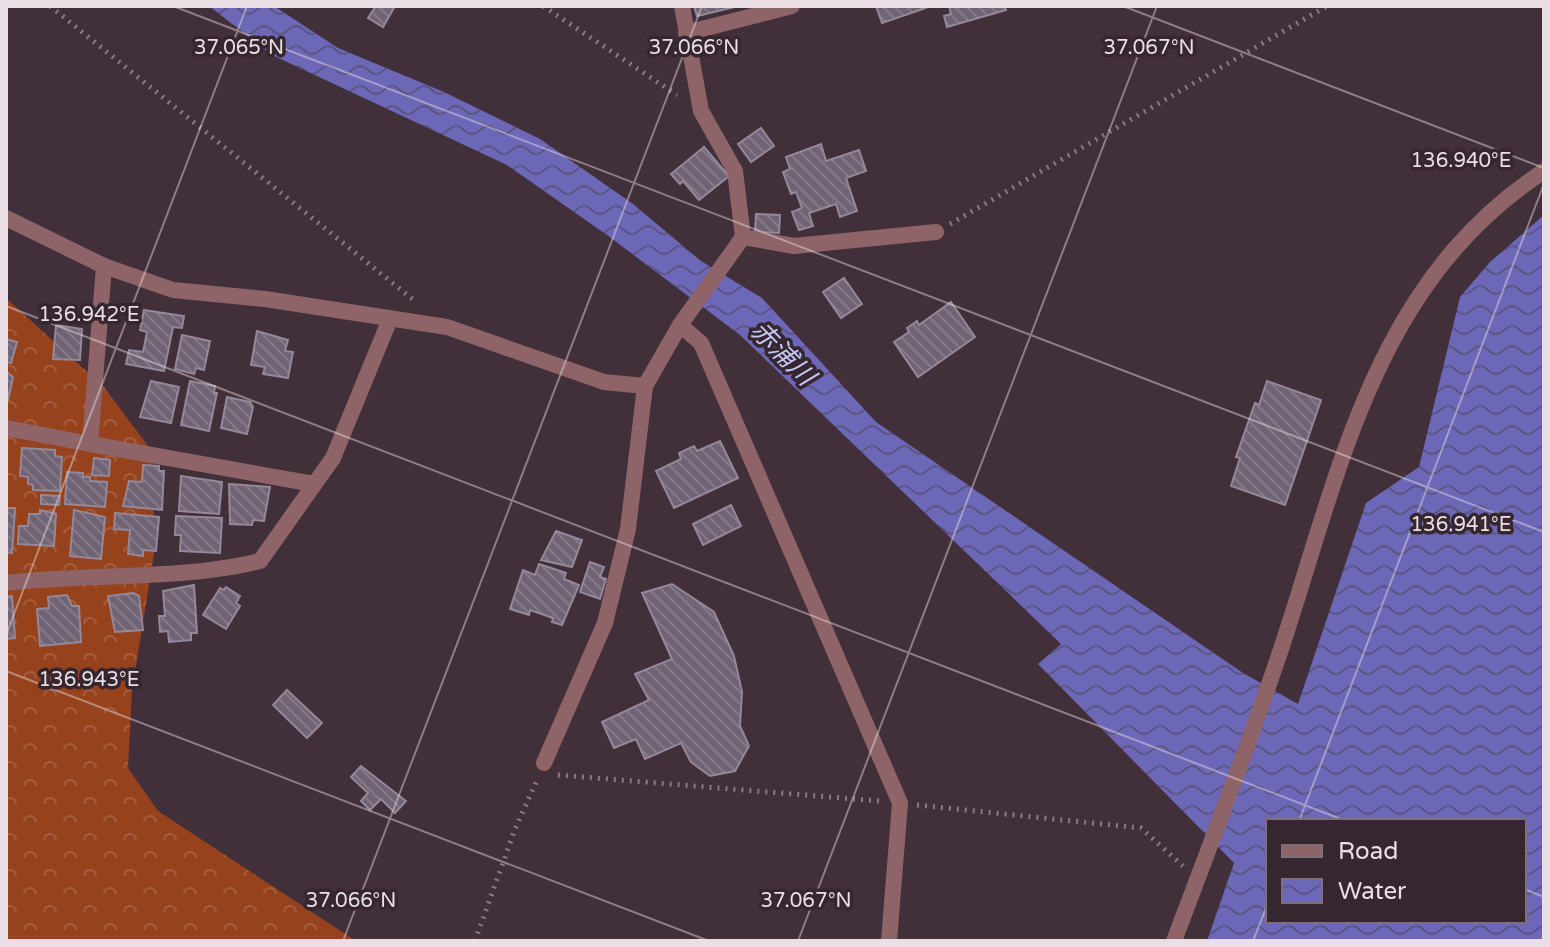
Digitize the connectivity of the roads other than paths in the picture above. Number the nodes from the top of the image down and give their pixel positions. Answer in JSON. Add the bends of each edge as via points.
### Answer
{"nodes":[{"id":1,"x":682,"y":6,"type":"edge"},
{"id":2,"x":792,"y":6,"type":"edge"},
{"id":3,"x":686,"y":33,"type":"junction"},
{"id":4,"x":1544,"y":171,"type":"edge"},
{"id":5,"x":6,"y":218,"type":"edge"},
{"id":6,"x":936,"y":232,"type":"road end"},
{"id":7,"x":743,"y":237,"type":"junction"},
{"id":8,"x":104,"y":266,"type":"junction"},
{"id":9,"x":390,"y":319,"type":"junction"},
{"id":10,"x":680,"y":325,"type":"junction"},
{"id":11,"x":645,"y":386,"type":"junction"},
{"id":12,"x":6,"y":428,"type":"edge"},
{"id":13,"x":90,"y":444,"type":"junction"},
{"id":14,"x":314,"y":484,"type":"junction"},
{"id":15,"x":6,"y":583,"type":"edge"},
{"id":16,"x":544,"y":763,"type":"road end"},
{"id":17,"x":889,"y":941,"type":"edge"},
{"id":18,"x":1174,"y":941,"type":"edge"}],
"edges":[{"from":1,"to":3,"type":"street"},
{"from":2,"to":3,"type":"street"},
{"from":3,"to":7,"type":"street","via":[[701,111],[735,171]]},
{"from":4,"to":18,"type":"street","via":[[1507,195],[1440,264],[1380,360],[1338,465],[1277,662]]},
{"from":5,"to":8,"type":"street"},
{"from":6,"to":7,"type":"street","via":[[794,246]]},
{"from":7,"to":10,"type":"street"},
{"from":8,"to":9,"type":"street","via":[[173,290]]},
{"from":8,"to":13,"type":"street"},
{"from":9,"to":11,"type":"street","via":[[447,327],[604,382]]},
{"from":9,"to":14,"type":"street","via":[[333,458]]},
{"from":10,"to":11,"type":"street"},
{"from":10,"to":17,"type":"street","via":[[701,343],[900,803]]},
{"from":11,"to":16,"type":"street","via":[[628,529],[605,623]]},
{"from":12,"to":13,"type":"street"},
{"from":13,"to":14,"type":"street"},
{"from":14,"to":15,"type":"street","via":[[260,561],[227,569]]}]}
